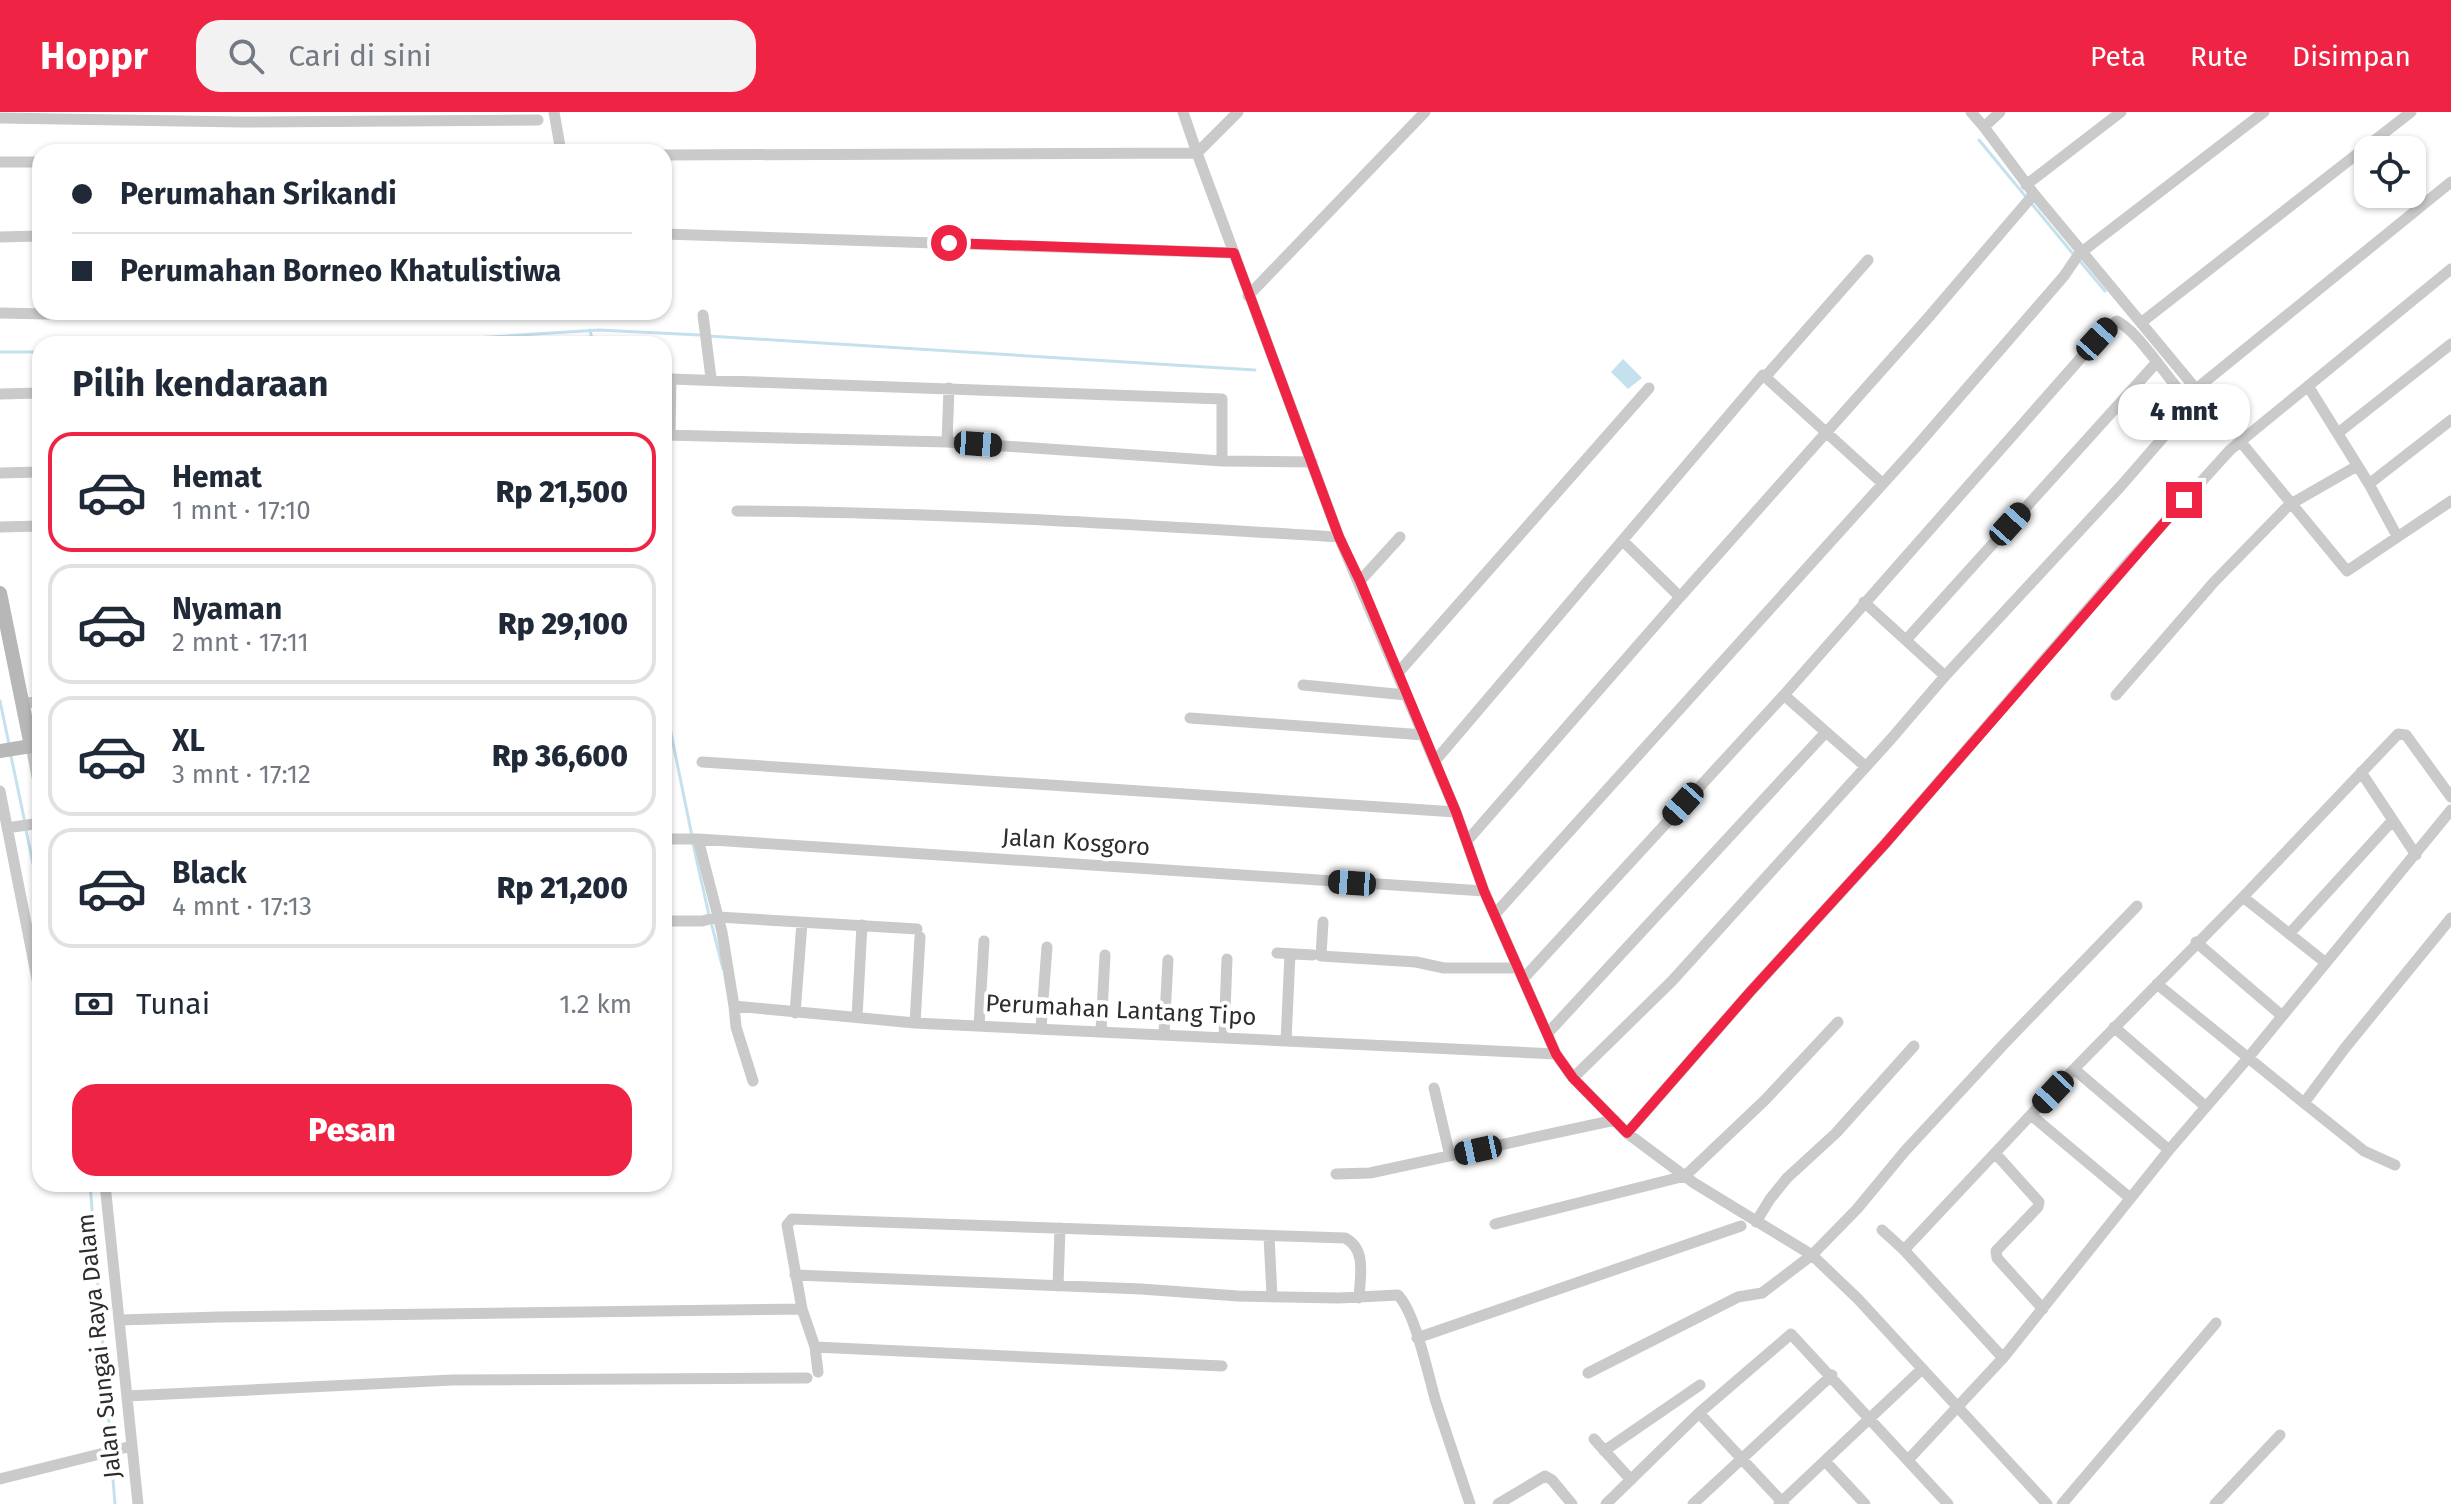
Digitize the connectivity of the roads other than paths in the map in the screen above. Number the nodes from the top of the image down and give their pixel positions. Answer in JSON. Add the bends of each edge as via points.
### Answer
{"nodes":[{"id":1,"x":554,"y":112,"type":"edge"},
{"id":2,"x":1183,"y":112,"type":"edge"},
{"id":3,"x":1238,"y":112,"type":"edge"},
{"id":4,"x":1425,"y":112,"type":"edge"},
{"id":5,"x":1971,"y":112,"type":"edge"},
{"id":6,"x":2000,"y":112,"type":"edge"},
{"id":7,"x":2121,"y":112,"type":"edge"},
{"id":8,"x":2264,"y":112,"type":"edge"},
{"id":9,"x":2411,"y":112,"type":"edge"},
{"id":10,"x":0,"y":118,"type":"edge"},
{"id":11,"x":538,"y":120,"type":"dead end"},
{"id":12,"x":1984,"y":127,"type":"junction"},
{"id":13,"x":560,"y":144,"type":"edge"},
{"id":14,"x":1197,"y":153,"type":"junction"},
{"id":15,"x":672,"y":155,"type":"edge"},
{"id":16,"x":0,"y":162,"type":"edge"},
{"id":17,"x":32,"y":162,"type":"edge"},
{"id":18,"x":2451,"y":182,"type":"edge"},
{"id":19,"x":2031,"y":192,"type":"junction"},
{"id":20,"x":672,"y":234,"type":"edge"},
{"id":21,"x":32,"y":236,"type":"edge"},
{"id":22,"x":0,"y":237,"type":"edge"},
{"id":23,"x":1234,"y":253,"type":"junction"},
{"id":24,"x":2079,"y":255,"type":"junction"},
{"id":25,"x":1868,"y":260,"type":"dead end"},
{"id":26,"x":2451,"y":269,"type":"edge"},
{"id":27,"x":1248,"y":296,"type":"junction"},
{"id":28,"x":0,"y":313,"type":"edge"},
{"id":29,"x":32,"y":313,"type":"edge"},
{"id":30,"x":703,"y":315,"type":"dead end"},
{"id":31,"x":2142,"y":322,"type":"junction"},
{"id":32,"x":2451,"y":344,"type":"edge"},
{"id":33,"x":2157,"y":362,"type":"junction"},
{"id":34,"x":1766,"y":376,"type":"junction"},
{"id":35,"x":711,"y":378,"type":"junction"},
{"id":36,"x":672,"y":379,"type":"edge"},
{"id":37,"x":2308,"y":386,"type":"junction"},
{"id":38,"x":949,"y":388,"type":"junction"},
{"id":39,"x":1649,"y":388,"type":"dead end"},
{"id":40,"x":32,"y":393,"type":"edge"},
{"id":41,"x":2191,"y":393,"type":"junction"},
{"id":42,"x":0,"y":394,"type":"edge"},
{"id":43,"x":2451,"y":420,"type":"edge"},
{"id":44,"x":1826,"y":431,"type":"junction"},
{"id":45,"x":2338,"y":433,"type":"junction"},
{"id":46,"x":672,"y":435,"type":"edge"},
{"id":47,"x":947,"y":442,"type":"junction"},
{"id":48,"x":2235,"y":445,"type":"junction"},
{"id":49,"x":1222,"y":461,"type":"junction"},
{"id":50,"x":1312,"y":462,"type":"junction"},
{"id":51,"x":2357,"y":466,"type":"junction"},
{"id":52,"x":32,"y":472,"type":"edge"},
{"id":53,"x":0,"y":473,"type":"edge"},
{"id":54,"x":1882,"y":483,"type":"junction"},
{"id":55,"x":2369,"y":484,"type":"junction"},
{"id":56,"x":2451,"y":501,"type":"edge"},
{"id":57,"x":2288,"y":507,"type":"junction"},
{"id":58,"x":737,"y":511,"type":"dead end"},
{"id":59,"x":32,"y":526,"type":"edge"},
{"id":60,"x":0,"y":527,"type":"edge"},
{"id":61,"x":2397,"y":536,"type":"junction"},
{"id":62,"x":1339,"y":537,"type":"junction"},
{"id":63,"x":1400,"y":537,"type":"dead end"},
{"id":64,"x":1623,"y":541,"type":"junction"},
{"id":65,"x":1360,"y":581,"type":"junction"},
{"id":66,"x":1680,"y":597,"type":"junction"},
{"id":67,"x":1,"y":600,"type":"edge"},
{"id":68,"x":1864,"y":602,"type":"junction"},
{"id":69,"x":1906,"y":640,"type":"junction"},
{"id":70,"x":6,"y":650,"type":"edge"},
{"id":71,"x":1397,"y":674,"type":"junction"},
{"id":72,"x":1945,"y":676,"type":"junction"},
{"id":73,"x":1303,"y":685,"type":"dead end"},
{"id":74,"x":1406,"y":695,"type":"junction"},
{"id":75,"x":1784,"y":695,"type":"junction"},
{"id":76,"x":2116,"y":695,"type":"dead end"},
{"id":77,"x":32,"y":702,"type":"edge"},
{"id":78,"x":22,"y":703,"type":"junction"},
{"id":79,"x":1190,"y":718,"type":"dead end"},
{"id":80,"x":1826,"y":732,"type":"junction"},
{"id":81,"x":1424,"y":735,"type":"junction"},
{"id":82,"x":26,"y":747,"type":"junction"},
{"id":83,"x":1,"y":751,"type":"edge"},
{"id":84,"x":1435,"y":761,"type":"junction"},
{"id":85,"x":702,"y":762,"type":"dead end"},
{"id":86,"x":32,"y":766,"type":"edge"},
{"id":87,"x":1866,"y":767,"type":"junction"},
{"id":88,"x":2361,"y":772,"type":"junction"},
{"id":89,"x":0,"y":791,"type":"edge"},
{"id":90,"x":2451,"y":797,"type":"edge"},
{"id":91,"x":2451,"y":810,"type":"edge"},
{"id":92,"x":1456,"y":812,"type":"junction"},
{"id":93,"x":2393,"y":820,"type":"junction"},
{"id":94,"x":32,"y":824,"type":"edge"},
{"id":95,"x":10,"y":828,"type":"junction"},
{"id":96,"x":672,"y":839,"type":"edge"},
{"id":97,"x":698,"y":839,"type":"junction"},
{"id":98,"x":1467,"y":841,"type":"junction"},
{"id":99,"x":2416,"y":855,"type":"junction"},
{"id":100,"x":1484,"y":891,"type":"junction"},
{"id":101,"x":2243,"y":897,"type":"junction"},
{"id":102,"x":2137,"y":906,"type":"dead end"},
{"id":103,"x":1495,"y":914,"type":"junction"},
{"id":104,"x":718,"y":917,"type":"junction"},
{"id":105,"x":2451,"y":918,"type":"edge"},
{"id":106,"x":672,"y":921,"type":"edge"},
{"id":107,"x":1323,"y":922,"type":"dead end"},
{"id":108,"x":802,"y":923,"type":"junction"},
{"id":109,"x":862,"y":925,"type":"junction"},
{"id":110,"x":2289,"y":934,"type":"junction"},
{"id":111,"x":984,"y":941,"type":"dead end"},
{"id":112,"x":2196,"y":942,"type":"junction"},
{"id":113,"x":1047,"y":947,"type":"dead end"},
{"id":114,"x":32,"y":950,"type":"edge"},
{"id":115,"x":1105,"y":955,"type":"dead end"},
{"id":116,"x":1313,"y":955,"type":"dead end"},
{"id":117,"x":1227,"y":959,"type":"dead end"},
{"id":118,"x":1168,"y":960,"type":"dead end"},
{"id":119,"x":2326,"y":963,"type":"junction"},
{"id":120,"x":1520,"y":974,"type":"junction"},
{"id":121,"x":2157,"y":984,"type":"junction"},
{"id":122,"x":734,"y":1006,"type":"junction"},
{"id":123,"x":795,"y":1013,"type":"junction"},
{"id":124,"x":2281,"y":1015,"type":"junction"},
{"id":125,"x":857,"y":1017,"type":"junction"},
{"id":126,"x":1838,"y":1022,"type":"dead end"},
{"id":127,"x":915,"y":1023,"type":"junction"},
{"id":128,"x":979,"y":1026,"type":"junction"},
{"id":129,"x":2114,"y":1027,"type":"junction"},
{"id":130,"x":1041,"y":1028,"type":"junction"},
{"id":131,"x":1101,"y":1031,"type":"junction"},
{"id":132,"x":1164,"y":1034,"type":"junction"},
{"id":133,"x":1547,"y":1034,"type":"junction"},
{"id":134,"x":1224,"y":1037,"type":"junction"},
{"id":135,"x":1286,"y":1041,"type":"junction"},
{"id":136,"x":1914,"y":1046,"type":"dead end"},
{"id":137,"x":1556,"y":1054,"type":"junction"},
{"id":138,"x":2248,"y":1058,"type":"junction"},
{"id":139,"x":2074,"y":1069,"type":"junction"},
{"id":140,"x":1573,"y":1078,"type":"junction"},
{"id":141,"x":753,"y":1081,"type":"dead end"},
{"id":142,"x":1434,"y":1088,"type":"dead end"},
{"id":143,"x":2304,"y":1103,"type":"junction"},
{"id":144,"x":2205,"y":1106,"type":"junction"},
{"id":145,"x":2031,"y":1115,"type":"junction"},
{"id":146,"x":1615,"y":1120,"type":"junction"},
{"id":147,"x":1627,"y":1133,"type":"junction"},
{"id":148,"x":2169,"y":1150,"type":"junction"},
{"id":149,"x":1995,"y":1153,"type":"junction"},
{"id":150,"x":1450,"y":1156,"type":"junction"},
{"id":151,"x":2395,"y":1165,"type":"dead end"},
{"id":152,"x":1336,"y":1174,"type":"dead end"},
{"id":153,"x":1685,"y":1176,"type":"junction"},
{"id":154,"x":106,"y":1192,"type":"edge"},
{"id":155,"x":2130,"y":1198,"type":"junction"},
{"id":156,"x":1756,"y":1222,"type":"junction"},
{"id":157,"x":1495,"y":1224,"type":"dead end"},
{"id":158,"x":1741,"y":1226,"type":"dead end"},
{"id":159,"x":1060,"y":1228,"type":"junction"},
{"id":160,"x":1882,"y":1230,"type":"dead end"},
{"id":161,"x":1269,"y":1236,"type":"junction"},
{"id":162,"x":1904,"y":1250,"type":"junction"},
{"id":163,"x":1812,"y":1255,"type":"junction"},
{"id":164,"x":795,"y":1275,"type":"junction"},
{"id":165,"x":1058,"y":1286,"type":"junction"},
{"id":166,"x":1272,"y":1296,"type":"junction"},
{"id":167,"x":1359,"y":1298,"type":"junction"},
{"id":168,"x":802,"y":1309,"type":"junction"},
{"id":169,"x":2043,"y":1309,"type":"junction"},
{"id":170,"x":120,"y":1320,"type":"junction"},
{"id":171,"x":2216,"y":1323,"type":"dead end"},
{"id":172,"x":1417,"y":1338,"type":"junction"},
{"id":173,"x":815,"y":1347,"type":"junction"},
{"id":174,"x":2003,"y":1358,"type":"junction"},
{"id":175,"x":1222,"y":1366,"type":"dead end"},
{"id":176,"x":1922,"y":1369,"type":"junction"},
{"id":177,"x":818,"y":1372,"type":"dead end"},
{"id":178,"x":1588,"y":1373,"type":"dead end"},
{"id":179,"x":1832,"y":1375,"type":"junction"},
{"id":180,"x":807,"y":1378,"type":"dead end"},
{"id":181,"x":1700,"y":1385,"type":"dead end"},
{"id":182,"x":127,"y":1396,"type":"junction"},
{"id":183,"x":1959,"y":1407,"type":"junction"},
{"id":184,"x":1699,"y":1413,"type":"junction"},
{"id":185,"x":1870,"y":1418,"type":"junction"},
{"id":186,"x":2280,"y":1435,"type":"dead end"},
{"id":187,"x":1594,"y":1439,"type":"dead end"},
{"id":188,"x":126,"y":1447,"type":"junction"},
{"id":189,"x":1604,"y":1451,"type":"junction"},
{"id":190,"x":1741,"y":1458,"type":"junction"},
{"id":191,"x":1908,"y":1460,"type":"junction"},
{"id":192,"x":1825,"y":1461,"type":"junction"},
{"id":193,"x":0,"y":1479,"type":"edge"},
{"id":194,"x":1631,"y":1480,"type":"junction"},
{"id":195,"x":1782,"y":1503,"type":"edge"},
{"id":196,"x":138,"y":1504,"type":"edge"},
{"id":197,"x":1470,"y":1504,"type":"edge"},
{"id":198,"x":1498,"y":1504,"type":"edge"},
{"id":199,"x":1572,"y":1504,"type":"edge"},
{"id":200,"x":1606,"y":1504,"type":"edge"},
{"id":201,"x":1693,"y":1504,"type":"edge"},
{"id":202,"x":1865,"y":1504,"type":"edge"},
{"id":203,"x":1948,"y":1504,"type":"edge"},
{"id":204,"x":2047,"y":1504,"type":"edge"},
{"id":205,"x":2062,"y":1504,"type":"edge"},
{"id":206,"x":2215,"y":1504,"type":"edge"}],
"edges":[{"from":1,"to":13,"type":"street"},
{"from":2,"to":14,"type":"street"},
{"from":3,"to":14,"type":"street"},
{"from":4,"to":27,"type":"street"},
{"from":5,"to":12,"type":"street"},
{"from":6,"to":12,"type":"street"},
{"from":7,"to":19,"type":"street"},
{"from":8,"to":24,"type":"street"},
{"from":9,"to":31,"type":"street"},
{"from":10,"to":11,"type":"street"},
{"from":12,"to":19,"type":"street"},
{"from":14,"to":15,"type":"street"},
{"from":14,"to":23,"type":"street"},
{"from":16,"to":17,"type":"street"},
{"from":18,"to":41,"type":"street"},
{"from":19,"to":24,"type":"street"},
{"from":19,"to":44,"type":"street"},
{"from":20,"to":23,"type":"street"},
{"from":21,"to":22,"type":"street"},
{"from":23,"to":27,"type":"street"},
{"from":24,"to":31,"type":"street"},
{"from":24,"to":54,"type":"street"},
{"from":25,"to":34,"type":"street"},
{"from":26,"to":37,"type":"street"},
{"from":27,"to":50,"type":"street"},
{"from":28,"to":29,"type":"street"},
{"from":30,"to":35,"type":"street"},
{"from":31,"to":41,"type":"street"},
{"from":32,"to":45,"type":"street"},
{"from":33,"to":41,"type":"street"},
{"from":33,"to":68,"type":"street","via":[[2121,323],[2113,322]]},
{"from":33,"to":69,"type":"street"},
{"from":34,"to":44,"type":"street"},
{"from":34,"to":64,"type":"street"},
{"from":35,"to":36,"type":"street"},
{"from":35,"to":38,"type":"street"},
{"from":37,"to":45,"type":"street"},
{"from":37,"to":48,"type":"street"},
{"from":38,"to":47,"type":"street"},
{"from":38,"to":49,"type":"street","via":[[1222,399]]},
{"from":39,"to":71,"type":"street"},
{"from":40,"to":42,"type":"street"},
{"from":41,"to":72,"type":"street","via":[[2187,410]]},
{"from":43,"to":55,"type":"street"},
{"from":44,"to":54,"type":"street"},
{"from":44,"to":66,"type":"street"},
{"from":45,"to":51,"type":"street"},
{"from":46,"to":47,"type":"street"},
{"from":47,"to":49,"type":"street"},
{"from":48,"to":57,"type":"street"},
{"from":48,"to":147,"type":"street"},
{"from":49,"to":50,"type":"street"},
{"from":50,"to":62,"type":"street"},
{"from":51,"to":55,"type":"street"},
{"from":51,"to":57,"type":"street"},
{"from":52,"to":53,"type":"street"},
{"from":54,"to":103,"type":"street"},
{"from":55,"to":61,"type":"street"},
{"from":56,"to":61,"type":"street"},
{"from":57,"to":61,"type":"street","via":[[2347,571]]},
{"from":57,"to":76,"type":"street"},
{"from":58,"to":62,"type":"street","via":[[872,512]]},
{"from":59,"to":60,"type":"street"},
{"from":62,"to":65,"type":"street"},
{"from":63,"to":65,"type":"street"},
{"from":64,"to":66,"type":"street"},
{"from":64,"to":84,"type":"street"},
{"from":65,"to":71,"type":"street"},
{"from":66,"to":98,"type":"street"},
{"from":67,"to":70,"type":"street"},
{"from":68,"to":69,"type":"street"},
{"from":68,"to":75,"type":"street"},
{"from":69,"to":72,"type":"street"},
{"from":70,"to":78,"type":"street"},
{"from":71,"to":74,"type":"street"},
{"from":72,"to":87,"type":"street"},
{"from":73,"to":74,"type":"street"},
{"from":74,"to":81,"type":"street"},
{"from":75,"to":80,"type":"street"},
{"from":75,"to":120,"type":"street"},
{"from":77,"to":78,"type":"street"},
{"from":78,"to":82,"type":"street"},
{"from":79,"to":81,"type":"street"},
{"from":80,"to":87,"type":"street"},
{"from":80,"to":133,"type":"street"},
{"from":81,"to":84,"type":"street"},
{"from":82,"to":83,"type":"street"},
{"from":82,"to":86,"type":"street"},
{"from":84,"to":92,"type":"street"},
{"from":85,"to":92,"type":"street"},
{"from":87,"to":140,"type":"street","via":[[1672,981]]},
{"from":88,"to":90,"type":"street","via":[[2404,733]]},
{"from":88,"to":93,"type":"street"},
{"from":88,"to":101,"type":"street"},
{"from":89,"to":95,"type":"street"},
{"from":91,"to":99,"type":"street"},
{"from":92,"to":98,"type":"street"},
{"from":93,"to":99,"type":"street"},
{"from":93,"to":110,"type":"street"},
{"from":94,"to":95,"type":"street"},
{"from":95,"to":114,"type":"street"},
{"from":96,"to":97,"type":"street","name":"Jalan Kosgoro"},
{"from":97,"to":100,"type":"street","name":"Jalan Kosgoro"},
{"from":97,"to":104,"type":"street"},
{"from":98,"to":100,"type":"street"},
{"from":99,"to":119,"type":"street"},
{"from":100,"to":103,"type":"street"},
{"from":101,"to":110,"type":"street"},
{"from":101,"to":112,"type":"street"},
{"from":102,"to":163,"type":"street"},
{"from":103,"to":120,"type":"street"},
{"from":104,"to":106,"type":"street"},
{"from":104,"to":108,"type":"street"},
{"from":104,"to":122,"type":"street"},
{"from":105,"to":143,"type":"street"},
{"from":107,"to":120,"type":"street","via":[[1321,956]]},
{"from":108,"to":109,"type":"street"},
{"from":108,"to":123,"type":"street"},
{"from":109,"to":125,"type":"street"},
{"from":109,"to":127,"type":"street","via":[[918,933]]},
{"from":110,"to":119,"type":"street"},
{"from":111,"to":128,"type":"street"},
{"from":112,"to":121,"type":"street"},
{"from":112,"to":124,"type":"street"},
{"from":113,"to":130,"type":"street"},
{"from":115,"to":131,"type":"street"},
{"from":116,"to":135,"type":"street","via":[[1284,953]]},
{"from":117,"to":134,"type":"street"},
{"from":118,"to":132,"type":"street"},
{"from":119,"to":124,"type":"street"},
{"from":120,"to":133,"type":"street"},
{"from":121,"to":129,"type":"street"},
{"from":121,"to":138,"type":"street"},
{"from":122,"to":123,"type":"street","name":"Perumahan Lantang Tipo"},
{"from":122,"to":141,"type":"street"},
{"from":123,"to":125,"type":"street","name":"Perumahan Lantang Tipo"},
{"from":124,"to":138,"type":"street"},
{"from":125,"to":127,"type":"street","name":"Perumahan Lantang Tipo"},
{"from":126,"to":153,"type":"street"},
{"from":127,"to":128,"type":"street","name":"Perumahan Lantang Tipo"},
{"from":128,"to":130,"type":"street","name":"Perumahan Lantang Tipo"},
{"from":129,"to":139,"type":"street"},
{"from":129,"to":144,"type":"street"},
{"from":130,"to":131,"type":"street","name":"Perumahan Lantang Tipo"},
{"from":131,"to":132,"type":"street","name":"Perumahan Lantang Tipo"},
{"from":132,"to":134,"type":"street","name":"Perumahan Lantang Tipo"},
{"from":133,"to":137,"type":"street"},
{"from":134,"to":135,"type":"street","name":"Perumahan Lantang Tipo"},
{"from":135,"to":137,"type":"street","name":"Perumahan Lantang Tipo"},
{"from":136,"to":156,"type":"street","via":[[1836,1133],[1787,1178]]},
{"from":137,"to":140,"type":"street"},
{"from":138,"to":143,"type":"street"},
{"from":138,"to":144,"type":"street"},
{"from":139,"to":145,"type":"street"},
{"from":139,"to":148,"type":"street"},
{"from":140,"to":146,"type":"street"},
{"from":142,"to":150,"type":"street"},
{"from":143,"to":151,"type":"street","via":[[2364,1151]]},
{"from":144,"to":148,"type":"street"},
{"from":145,"to":149,"type":"street"},
{"from":145,"to":155,"type":"street"},
{"from":146,"to":147,"type":"street"},
{"from":146,"to":150,"type":"street"},
{"from":147,"to":153,"type":"street"},
{"from":148,"to":155,"type":"street"},
{"from":149,"to":162,"type":"street"},
{"from":149,"to":169,"type":"street","via":[[2039,1202],[1996,1251],[1997,1258]]},
{"from":150,"to":152,"type":"street","via":[[1370,1173]]},
{"from":153,"to":156,"type":"street"},
{"from":153,"to":157,"type":"street"},
{"from":154,"to":170,"type":"street","name":"Jalan Sungai Raya Dalam"},
{"from":155,"to":169,"type":"street"},
{"from":156,"to":163,"type":"street"},
{"from":158,"to":172,"type":"street"},
{"from":159,"to":161,"type":"street"},
{"from":159,"to":164,"type":"street","via":[[792,1219],[787,1225]]},
{"from":159,"to":165,"type":"street"},
{"from":160,"to":162,"type":"street"},
{"from":161,"to":166,"type":"street"},
{"from":161,"to":167,"type":"street","via":[[1352,1242],[1360,1256]]},
{"from":162,"to":174,"type":"street"},
{"from":163,"to":176,"type":"street"},
{"from":163,"to":178,"type":"street","via":[[1762,1293],[1738,1297]]},
{"from":164,"to":165,"type":"street"},
{"from":164,"to":168,"type":"street"},
{"from":165,"to":166,"type":"street"},
{"from":166,"to":167,"type":"street"},
{"from":167,"to":172,"type":"street","via":[[1398,1295]]},
{"from":168,"to":170,"type":"street"},
{"from":168,"to":173,"type":"street"},
{"from":169,"to":174,"type":"street"},
{"from":170,"to":182,"type":"street","name":"Jalan Sungai Raya Dalam"},
{"from":171,"to":205,"type":"street"},
{"from":172,"to":197,"type":"street"},
{"from":173,"to":175,"type":"street"},
{"from":173,"to":177,"type":"street"},
{"from":174,"to":183,"type":"street"},
{"from":176,"to":183,"type":"street"},
{"from":176,"to":185,"type":"street"},
{"from":179,"to":184,"type":"street","via":[[1789,1334]]},
{"from":179,"to":185,"type":"street"},
{"from":179,"to":190,"type":"street"},
{"from":180,"to":182,"type":"street","via":[[452,1380]]},
{"from":181,"to":189,"type":"street"},
{"from":182,"to":188,"type":"street","name":"Jalan Sungai Raya Dalam"},
{"from":183,"to":191,"type":"street"},
{"from":183,"to":204,"type":"street"},
{"from":184,"to":190,"type":"street"},
{"from":184,"to":194,"type":"street"},
{"from":185,"to":191,"type":"street"},
{"from":185,"to":192,"type":"street"},
{"from":186,"to":206,"type":"street"},
{"from":187,"to":189,"type":"street"},
{"from":188,"to":193,"type":"street"},
{"from":188,"to":196,"type":"street","name":"Jalan Sungai Raya Dalam"},
{"from":189,"to":194,"type":"street"},
{"from":190,"to":195,"type":"street"},
{"from":190,"to":201,"type":"street"},
{"from":191,"to":203,"type":"street"},
{"from":192,"to":195,"type":"street"},
{"from":192,"to":202,"type":"street"},
{"from":194,"to":200,"type":"street"},
{"from":198,"to":199,"type":"street","via":[[1545,1476]]}]}
